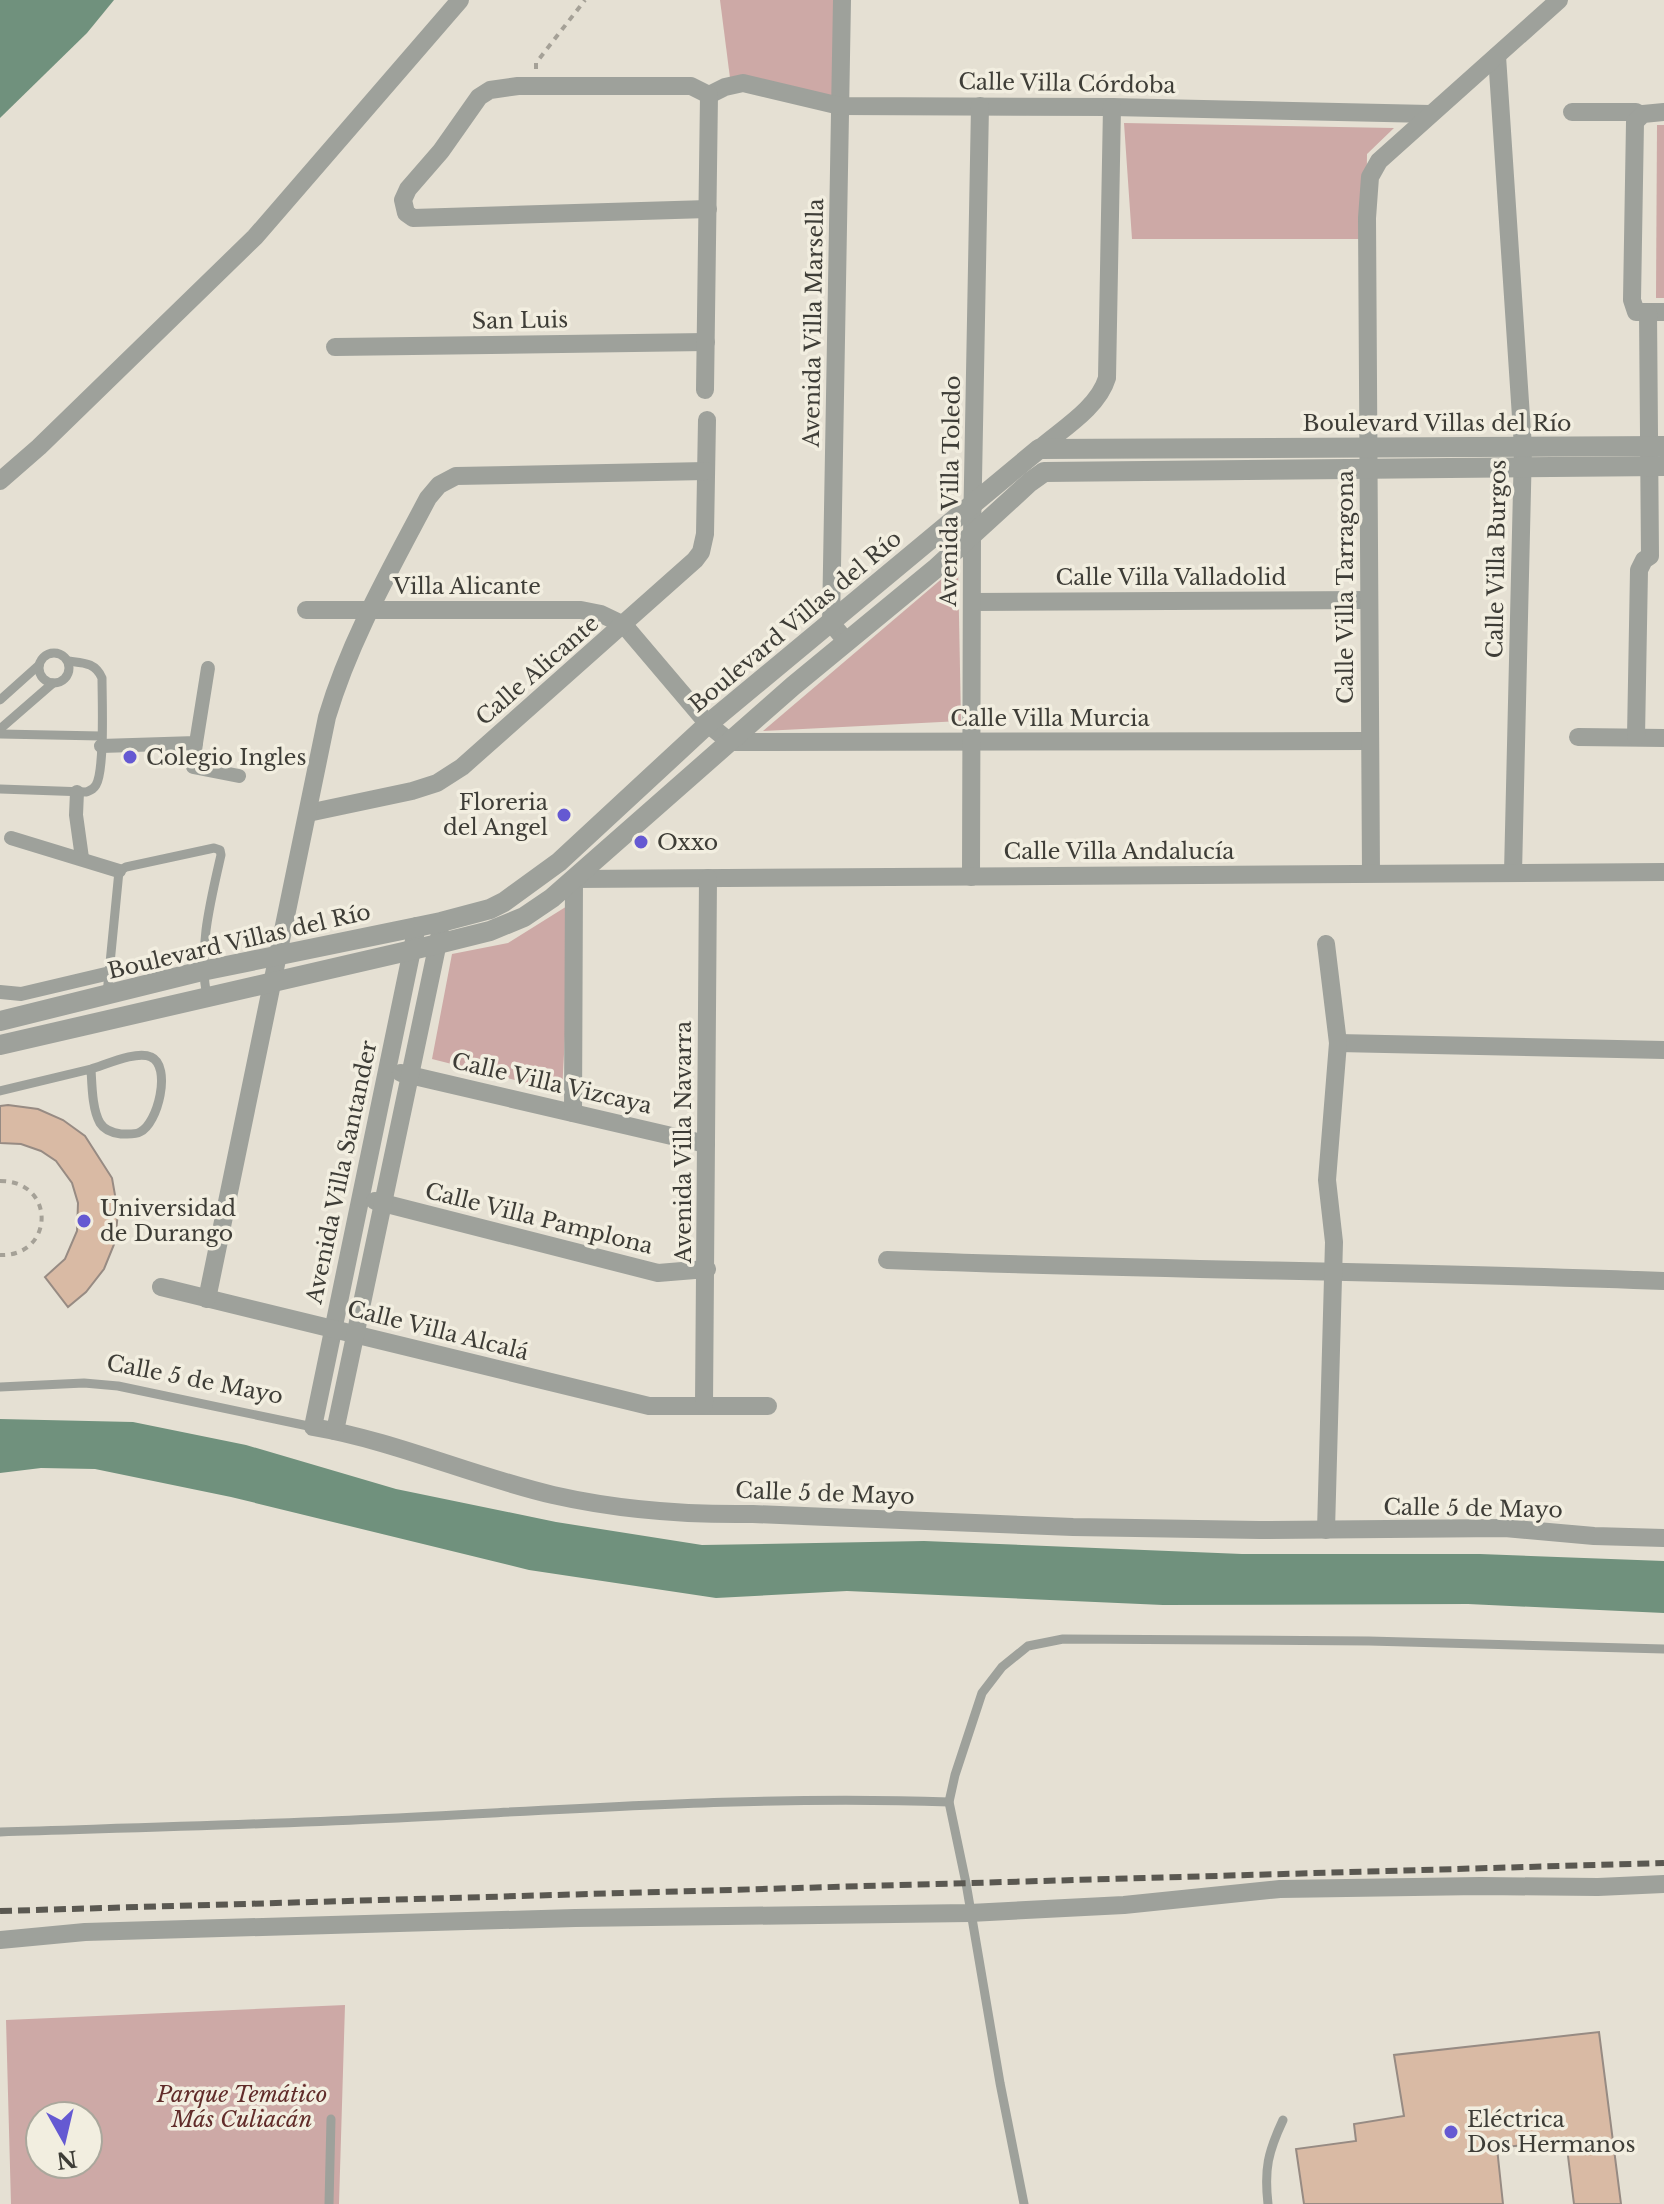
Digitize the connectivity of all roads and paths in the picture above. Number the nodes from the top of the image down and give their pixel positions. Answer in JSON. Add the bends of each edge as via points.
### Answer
{"nodes":[{"id":1,"x":460,"y":0,"type":"edge"},
{"id":2,"x":585,"y":0,"type":"edge"},
{"id":3,"x":842,"y":0,"type":"edge"},
{"id":4,"x":1559,"y":0,"type":"edge"},
{"id":5,"x":1497,"y":56,"type":"junction"},
{"id":6,"x":536,"y":86,"type":"junction"},
{"id":7,"x":709,"y":95,"type":"junction"},
{"id":8,"x":840,"y":106,"type":"junction"},
{"id":9,"x":980,"y":106,"type":"junction"},
{"id":10,"x":1112,"y":107,"type":"junction"},
{"id":11,"x":1572,"y":112,"type":"dead end"},
{"id":12,"x":1664,"y":112,"type":"edge"},
{"id":13,"x":1430,"y":114,"type":"junction"},
{"id":14,"x":1637,"y":123,"type":"junction"},
{"id":15,"x":708,"y":209,"type":"junction"},
{"id":16,"x":1656,"y":312,"type":"edge"},
{"id":17,"x":706,"y":342,"type":"junction"},
{"id":18,"x":335,"y":347,"type":"dead end"},
{"id":19,"x":705,"y":390,"type":"dead end"},
{"id":20,"x":707,"y":420,"type":"dead end"},
{"id":21,"x":1656,"y":446,"type":"edge"},
{"id":22,"x":1369,"y":447,"type":"junction"},
{"id":23,"x":1039,"y":449,"type":"junction"},
{"id":24,"x":1523,"y":457,"type":"junction"},
{"id":25,"x":1657,"y":466,"type":"edge"},
{"id":26,"x":1369,"y":469,"type":"junction"},
{"id":27,"x":706,"y":471,"type":"junction"},
{"id":28,"x":0,"y":481,"type":"edge"},
{"id":29,"x":974,"y":504,"type":"junction"},
{"id":30,"x":972,"y":534,"type":"junction"},
{"id":31,"x":1369,"y":600,"type":"junction"},
{"id":32,"x":973,"y":602,"type":"junction"},
{"id":33,"x":306,"y":610,"type":"dead end"},
{"id":34,"x":369,"y":610,"type":"junction"},
{"id":35,"x":831,"y":623,"type":"junction"},
{"id":36,"x":624,"y":625,"type":"junction"},
{"id":37,"x":847,"y":642,"type":"junction"},
{"id":38,"x":68,"y":661,"type":"junction"},
{"id":39,"x":39,"y":665,"type":"junction"},
{"id":40,"x":208,"y":668,"type":"dead end"},
{"id":41,"x":53,"y":683,"type":"junction"},
{"id":42,"x":0,"y":700,"type":"edge"},
{"id":43,"x":708,"y":724,"type":"junction"},
{"id":44,"x":0,"y":732,"type":"edge"},
{"id":45,"x":1578,"y":737,"type":"dead end"},
{"id":46,"x":1636,"y":737,"type":"junction"},
{"id":47,"x":1664,"y":738,"type":"edge"},
{"id":48,"x":101,"y":741,"type":"junction"},
{"id":49,"x":1370,"y":741,"type":"junction"},
{"id":50,"x":730,"y":742,"type":"junction"},
{"id":51,"x":971,"y":742,"type":"junction"},
{"id":52,"x":196,"y":743,"type":"junction"},
{"id":53,"x":239,"y":776,"type":"dead end"},
{"id":54,"x":0,"y":789,"type":"edge"},
{"id":55,"x":77,"y":792,"type":"junction"},
{"id":56,"x":308,"y":813,"type":"junction"},
{"id":57,"x":11,"y":838,"type":"dead end"},
{"id":58,"x":82,"y":858,"type":"junction"},
{"id":59,"x":559,"y":862,"type":"junction"},
{"id":60,"x":119,"y":871,"type":"junction"},
{"id":61,"x":1664,"y":872,"type":"edge"},
{"id":62,"x":1371,"y":873,"type":"junction"},
{"id":63,"x":1513,"y":873,"type":"junction"},
{"id":64,"x":971,"y":877,"type":"junction"},
{"id":65,"x":708,"y":878,"type":"junction"},
{"id":66,"x":574,"y":879,"type":"junction"},
{"id":67,"x":441,"y":922,"type":"junction"},
{"id":68,"x":417,"y":926,"type":"junction"},
{"id":69,"x":438,"y":944,"type":"junction"},
{"id":70,"x":1326,"y":944,"type":"dead end"},
{"id":71,"x":412,"y":949,"type":"junction"},
{"id":72,"x":279,"y":954,"type":"junction"},
{"id":73,"x":202,"y":971,"type":"junction"},
{"id":74,"x":110,"y":973,"type":"junction"},
{"id":75,"x":273,"y":982,"type":"junction"},
{"id":76,"x":0,"y":992,"type":"edge"},
{"id":77,"x":107,"y":994,"type":"junction"},
{"id":78,"x":207,"y":998,"type":"junction"},
{"id":79,"x":0,"y":1021,"type":"edge"},
{"id":80,"x":1338,"y":1043,"type":"junction"},
{"id":81,"x":0,"y":1045,"type":"edge"},
{"id":82,"x":1664,"y":1050,"type":"edge"},
{"id":83,"x":91,"y":1069,"type":"junction"},
{"id":84,"x":387,"y":1069,"type":"junction"},
{"id":85,"x":410,"y":1075,"type":"junction"},
{"id":86,"x":0,"y":1091,"type":"edge"},
{"id":87,"x":573,"y":1113,"type":"junction"},
{"id":88,"x":706,"y":1144,"type":"junction"},
{"id":89,"x":0,"y":1181,"type":"edge"},
{"id":90,"x":360,"y":1198,"type":"junction"},
{"id":91,"x":383,"y":1203,"type":"junction"},
{"id":92,"x":0,"y":1255,"type":"edge"},
{"id":93,"x":887,"y":1260,"type":"dead end"},
{"id":94,"x":707,"y":1269,"type":"junction"},
{"id":95,"x":1332,"y":1271,"type":"junction"},
{"id":96,"x":1664,"y":1281,"type":"edge"},
{"id":97,"x":161,"y":1287,"type":"dead end"},
{"id":98,"x":207,"y":1299,"type":"junction"},
{"id":99,"x":333,"y":1329,"type":"junction"},
{"id":100,"x":355,"y":1334,"type":"junction"},
{"id":101,"x":0,"y":1387,"type":"edge"},
{"id":102,"x":704,"y":1405,"type":"junction"},
{"id":103,"x":768,"y":1406,"type":"dead end"},
{"id":104,"x":313,"y":1427,"type":"junction"},
{"id":105,"x":335,"y":1431,"type":"junction"},
{"id":106,"x":1326,"y":1530,"type":"junction"},
{"id":107,"x":1664,"y":1538,"type":"edge"},
{"id":108,"x":1664,"y":1649,"type":"edge"},
{"id":109,"x":949,"y":1802,"type":"junction"},
{"id":110,"x":0,"y":1832,"type":"edge"},
{"id":111,"x":1664,"y":1884,"type":"edge"},
{"id":112,"x":970,"y":1913,"type":"junction"},
{"id":113,"x":0,"y":1940,"type":"edge"},
{"id":114,"x":331,"y":2119,"type":"dead end"},
{"id":115,"x":1283,"y":2120,"type":"dead end"},
{"id":116,"x":329,"y":2204,"type":"edge"},
{"id":117,"x":1024,"y":2204,"type":"edge"},
{"id":118,"x":1268,"y":2204,"type":"edge"}],
"edges":[{"from":1,"to":28,"type":"street","via":[[255,237]]},
{"from":2,"to":6,"type":"path","via":[[536,63]]},
{"from":3,"to":8,"type":"street","name":"Avenida Villa Marsella"},
{"from":4,"to":5,"type":"street","name":"Calle Villa Tarragona"},
{"from":5,"to":13,"type":"street","name":"Calle Villa Tarragona"},
{"from":5,"to":24,"type":"street","name":"Calle Villa Burgos"},
{"from":6,"to":7,"type":"street","via":[[691,86]]},
{"from":6,"to":15,"type":"street","via":[[503,87],[479,97],[408,189],[403,200],[406,213],[429,218]]},
{"from":7,"to":8,"type":"street","name":"Calle Villa Córdoba","via":[[743,83]]},
{"from":7,"to":15,"type":"street"},
{"from":8,"to":9,"type":"street","name":"Calle Villa Córdoba"},
{"from":8,"to":35,"type":"street","name":"Avenida Villa Marsella"},
{"from":9,"to":10,"type":"street","name":"Calle Villa Córdoba"},
{"from":9,"to":29,"type":"street","name":"Avenida Villa Toledo"},
{"from":10,"to":13,"type":"street","name":"Calle Villa Córdoba"},
{"from":10,"to":23,"type":"street","via":[[1107,378],[1095,400]]},
{"from":11,"to":14,"type":"street","via":[[1636,112]]},
{"from":12,"to":14,"type":"street"},
{"from":13,"to":22,"type":"street","name":"Calle Villa Tarragona","via":[[1379,161],[1370,177]]},
{"from":14,"to":16,"type":"street","via":[[1632,300],[1636,312]]},
{"from":15,"to":17,"type":"street"},
{"from":16,"to":21,"type":"street"},
{"from":17,"to":18,"type":"street","name":"San Luis"},
{"from":17,"to":19,"type":"street"},
{"from":20,"to":27,"type":"street","name":"Calle Alicante"},
{"from":21,"to":24,"type":"street","name":"Boulevard Villas del Río"},
{"from":21,"to":25,"type":"street"},
{"from":22,"to":23,"type":"street","name":"Boulevard Villas del Río"},
{"from":22,"to":24,"type":"street","name":"Boulevard Villas del Río"},
{"from":22,"to":26,"type":"street","name":"Calle Villa Tarragona"},
{"from":23,"to":29,"type":"street","name":"Boulevard Villas del Río"},
{"from":24,"to":25,"type":"street","name":"Boulevard Villas del Río"},
{"from":24,"to":26,"type":"street","name":"Boulevard Villas del Río"},
{"from":24,"to":63,"type":"street","name":"Calle Villa Burgos"},
{"from":25,"to":46,"type":"street","via":[[1650,556],[1639,570]]},
{"from":26,"to":30,"type":"street","name":"Boulevard Villas del Río","via":[[1044,472]]},
{"from":26,"to":31,"type":"street","name":"Calle Villa Tarragona"},
{"from":27,"to":34,"type":"street","via":[[456,476],[428,498]]},
{"from":27,"to":36,"type":"street","name":"Calle Alicante","via":[[701,552]]},
{"from":29,"to":30,"type":"street","name":"Avenida Villa Toledo"},
{"from":29,"to":35,"type":"street","name":"Boulevard Villas del Río"},
{"from":30,"to":32,"type":"street","name":"Avenida Villa Toledo"},
{"from":30,"to":37,"type":"street","name":"Boulevard Villas del Río"},
{"from":31,"to":32,"type":"street","name":"Calle Villa Valladolid"},
{"from":31,"to":49,"type":"street","name":"Calle Villa Tarragona"},
{"from":32,"to":51,"type":"street","name":"Avenida Villa Toledo"},
{"from":33,"to":34,"type":"street","name":"Villa Alicante"},
{"from":34,"to":36,"type":"street","name":"Villa Alicante","via":[[581,610]]},
{"from":34,"to":56,"type":"street","via":[[335,689]]},
{"from":35,"to":37,"type":"street"},
{"from":35,"to":43,"type":"street","name":"Boulevard Villas del Río"},
{"from":36,"to":43,"type":"street"},
{"from":36,"to":56,"type":"street","name":"Calle Alicante","via":[[437,783]]},
{"from":37,"to":50,"type":"street","name":"Boulevard Villas del Río"},
{"from":38,"to":39,"type":"lane","via":[[52,653]]},
{"from":38,"to":41,"type":"lane","via":[[65,679]]},
{"from":38,"to":48,"type":"lane","via":[[99,670]]},
{"from":39,"to":41,"type":"lane","via":[[42,677]]},
{"from":39,"to":42,"type":"lane"},
{"from":40,"to":52,"type":"street"},
{"from":41,"to":44,"type":"lane"},
{"from":43,"to":50,"type":"street"},
{"from":43,"to":59,"type":"street","name":"Boulevard Villas del Río"},
{"from":44,"to":48,"type":"lane"},
{"from":45,"to":46,"type":"street"},
{"from":46,"to":47,"type":"street"},
{"from":48,"to":52,"type":"street"},
{"from":48,"to":55,"type":"lane","via":[[98,780],[94,788]]},
{"from":49,"to":51,"type":"street","name":"Calle Villa Murcia"},
{"from":49,"to":62,"type":"street","name":"Calle Villa Tarragona"},
{"from":50,"to":51,"type":"street","name":"Calle Villa Murcia"},
{"from":50,"to":66,"type":"street","name":"Boulevard Villas del Río"},
{"from":51,"to":64,"type":"street","name":"Avenida Villa Toledo"},
{"from":52,"to":53,"type":"street","via":[[194,774]]},
{"from":54,"to":55,"type":"lane"},
{"from":55,"to":58,"type":"street"},
{"from":56,"to":72,"type":"street"},
{"from":57,"to":58,"type":"street"},
{"from":58,"to":60,"type":"street"},
{"from":59,"to":66,"type":"street"},
{"from":59,"to":67,"type":"street","name":"Boulevard Villas del Río","via":[[497,905]]},
{"from":60,"to":73,"type":"lane","via":[[220,850]]},
{"from":60,"to":74,"type":"lane"},
{"from":61,"to":63,"type":"street","name":"Calle Villa Andalucía"},
{"from":62,"to":63,"type":"street","name":"Calle Villa Andalucía"},
{"from":62,"to":64,"type":"street","name":"Calle Villa Andalucía"},
{"from":64,"to":65,"type":"street","name":"Calle Villa Andalucía"},
{"from":65,"to":66,"type":"street","name":"Calle Villa Andalucía"},
{"from":65,"to":88,"type":"street","name":"Avenida Villa Navarra"},
{"from":66,"to":69,"type":"street","name":"Boulevard Villas del Río","via":[[524,917]]},
{"from":66,"to":87,"type":"street"},
{"from":67,"to":68,"type":"street","name":"Boulevard Villas del Río"},
{"from":67,"to":69,"type":"street"},
{"from":68,"to":71,"type":"street","name":"Avenida Villa Santander"},
{"from":68,"to":72,"type":"street","name":"Boulevard Villas del Río"},
{"from":69,"to":71,"type":"street","name":"Boulevard Villas del Río"},
{"from":69,"to":85,"type":"street"},
{"from":70,"to":80,"type":"street"},
{"from":71,"to":75,"type":"street","name":"Boulevard Villas del Río"},
{"from":71,"to":84,"type":"street","name":"Avenida Villa Santander"},
{"from":72,"to":73,"type":"street","name":"Boulevard Villas del Río"},
{"from":72,"to":75,"type":"street"},
{"from":73,"to":77,"type":"street","name":"Boulevard Villas del Río"},
{"from":73,"to":78,"type":"lane"},
{"from":74,"to":76,"type":"street","via":[[21,994]]},
{"from":74,"to":77,"type":"lane"},
{"from":75,"to":78,"type":"street","name":"Boulevard Villas del Río"},
{"from":75,"to":98,"type":"street"},
{"from":77,"to":79,"type":"street","name":"Boulevard Villas del Río"},
{"from":78,"to":81,"type":"street","name":"Boulevard Villas del Río"},
{"from":80,"to":82,"type":"street"},
{"from":80,"to":95,"type":"street","via":[[1327,1180]]},
{"from":83,"to":83,"type":"lane","via":[[101,1125],[125,1134],[149,1125],[162,1076],[159,1064],[141,1055]]},
{"from":83,"to":86,"type":"lane"},
{"from":84,"to":85,"type":"street","name":"Calle Villa Vizcaya"},
{"from":84,"to":90,"type":"street","name":"Avenida Villa Santander"},
{"from":85,"to":87,"type":"street","name":"Calle Villa Vizcaya"},
{"from":85,"to":91,"type":"street"},
{"from":87,"to":88,"type":"street","name":"Calle Villa Vizcaya"},
{"from":88,"to":94,"type":"street","name":"Avenida Villa Navarra"},
{"from":89,"to":92,"type":"path","via":[[31,1191],[42,1220],[28,1247]]},
{"from":90,"to":91,"type":"street","name":"Calle Villa Pamplona"},
{"from":90,"to":99,"type":"street","name":"Avenida Villa Santander"},
{"from":91,"to":94,"type":"street","name":"Calle Villa Pamplona","via":[[658,1273]]},
{"from":91,"to":100,"type":"street"},
{"from":93,"to":95,"type":"street"},
{"from":94,"to":102,"type":"street","name":"Avenida Villa Navarra"},
{"from":95,"to":96,"type":"street"},
{"from":95,"to":106,"type":"street"},
{"from":97,"to":98,"type":"street","name":"Calle Villa Alcalá"},
{"from":98,"to":99,"type":"street","name":"Calle Villa Alcalá"},
{"from":99,"to":100,"type":"street","name":"Calle Villa Alcalá"},
{"from":99,"to":104,"type":"street","name":"Avenida Villa Santander"},
{"from":100,"to":102,"type":"street","name":"Calle Villa Alcalá","via":[[649,1406]]},
{"from":100,"to":105,"type":"street"},
{"from":101,"to":104,"type":"lane","name":"Calle 5 de Mayo","via":[[118,1386]]},
{"from":102,"to":103,"type":"street","name":"Calle Villa Alcalá"},
{"from":104,"to":105,"type":"street","name":"Calle 5 de Mayo"},
{"from":105,"to":106,"type":"street","name":"Calle 5 de Mayo","via":[[552,1495],[628,1509],[1073,1527]]},
{"from":106,"to":107,"type":"street","name":"Calle 5 de Mayo","via":[[1505,1528]]},
{"from":108,"to":109,"type":"lane","via":[[1063,1639],[1028,1646],[982,1693]]},
{"from":109,"to":110,"type":"lane","via":[[695,1802]]},
{"from":109,"to":112,"type":"lane"},
{"from":111,"to":112,"type":"street","via":[[1280,1889]]},
{"from":112,"to":113,"type":"street","via":[[545,1919],[100,1932]]},
{"from":112,"to":117,"type":"lane"},
{"from":114,"to":116,"type":"lane"},
{"from":115,"to":118,"type":"lane","via":[[1268,2156]]}]}
